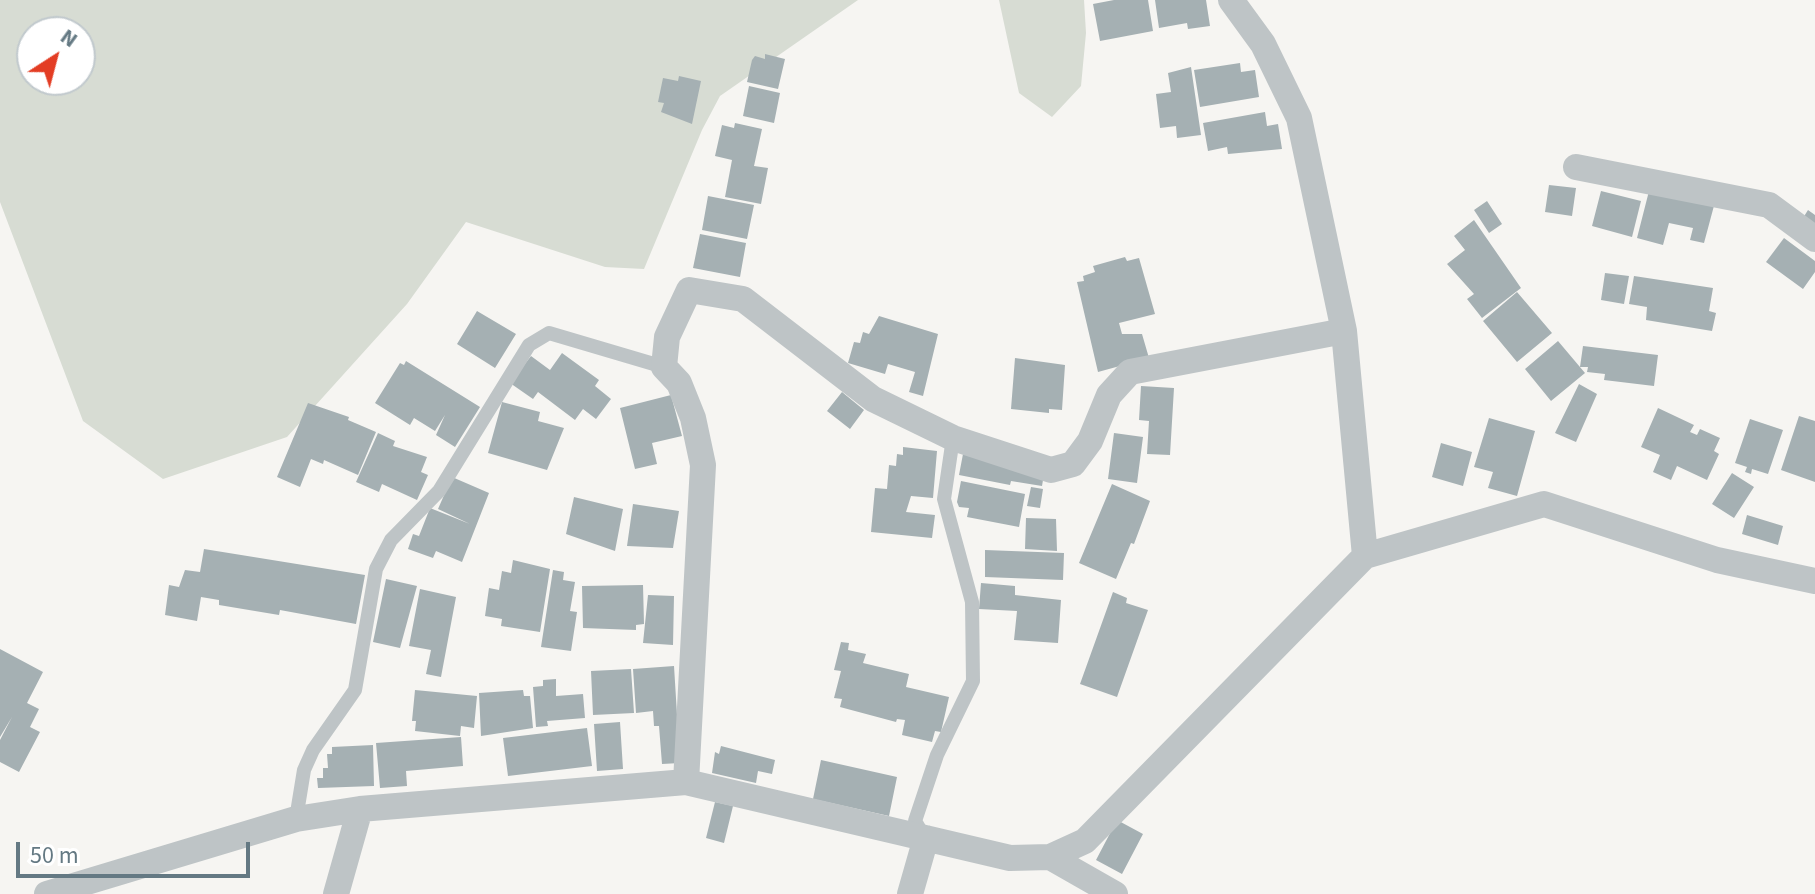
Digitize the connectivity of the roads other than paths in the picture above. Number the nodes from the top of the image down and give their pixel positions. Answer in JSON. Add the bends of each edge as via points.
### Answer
{"nodes":[{"id":1,"x":1231,"y":0,"type":"edge"},
{"id":2,"x":1576,"y":167,"type":"dead end"},
{"id":3,"x":1815,"y":239,"type":"edge"},
{"id":4,"x":1344,"y":331,"type":"junction"},
{"id":5,"x":664,"y":367,"type":"junction"},
{"id":6,"x":953,"y":438,"type":"junction"},
{"id":7,"x":1365,"y":556,"type":"junction"},
{"id":8,"x":1815,"y":581,"type":"edge"},
{"id":9,"x":686,"y":782,"type":"junction"},
{"id":10,"x":360,"y":809,"type":"junction"},
{"id":11,"x":296,"y":819,"type":"junction"},
{"id":12,"x":926,"y":838,"type":"junction"},
{"id":13,"x":1050,"y":857,"type":"junction"},
{"id":14,"x":47,"y":894,"type":"edge"},
{"id":15,"x":336,"y":894,"type":"edge"},
{"id":16,"x":910,"y":894,"type":"edge"},
{"id":17,"x":1115,"y":894,"type":"edge"}],
"edges":[{"from":1,"to":4,"type":"street","via":[[1263,44],[1299,118]]},
{"from":2,"to":3,"type":"street","via":[[1769,205]]},
{"from":4,"to":6,"type":"street","via":[[1130,372],[1109,395],[1090,441],[1073,464],[1051,470]]},
{"from":4,"to":7,"type":"street"},
{"from":5,"to":6,"type":"street","via":[[667,337],[689,290],[743,299],[873,399]]},
{"from":5,"to":9,"type":"street","via":[[679,383],[693,418],[703,465]]},
{"from":5,"to":11,"type":"lane","via":[[549,333],[529,345],[439,491],[391,540],[376,569],[355,690],[313,750]]},
{"from":6,"to":12,"type":"lane","via":[[944,499],[972,602],[973,681],[937,755],[915,821]]},
{"from":7,"to":8,"type":"street","via":[[1544,504],[1717,560]]},
{"from":7,"to":13,"type":"street","via":[[1085,841]]},
{"from":9,"to":10,"type":"street"},
{"from":9,"to":12,"type":"street"},
{"from":10,"to":11,"type":"street"},
{"from":10,"to":15,"type":"street"},
{"from":11,"to":14,"type":"street"},
{"from":12,"to":13,"type":"street","via":[[1010,858]]},
{"from":12,"to":16,"type":"street"},
{"from":13,"to":17,"type":"street"}]}
